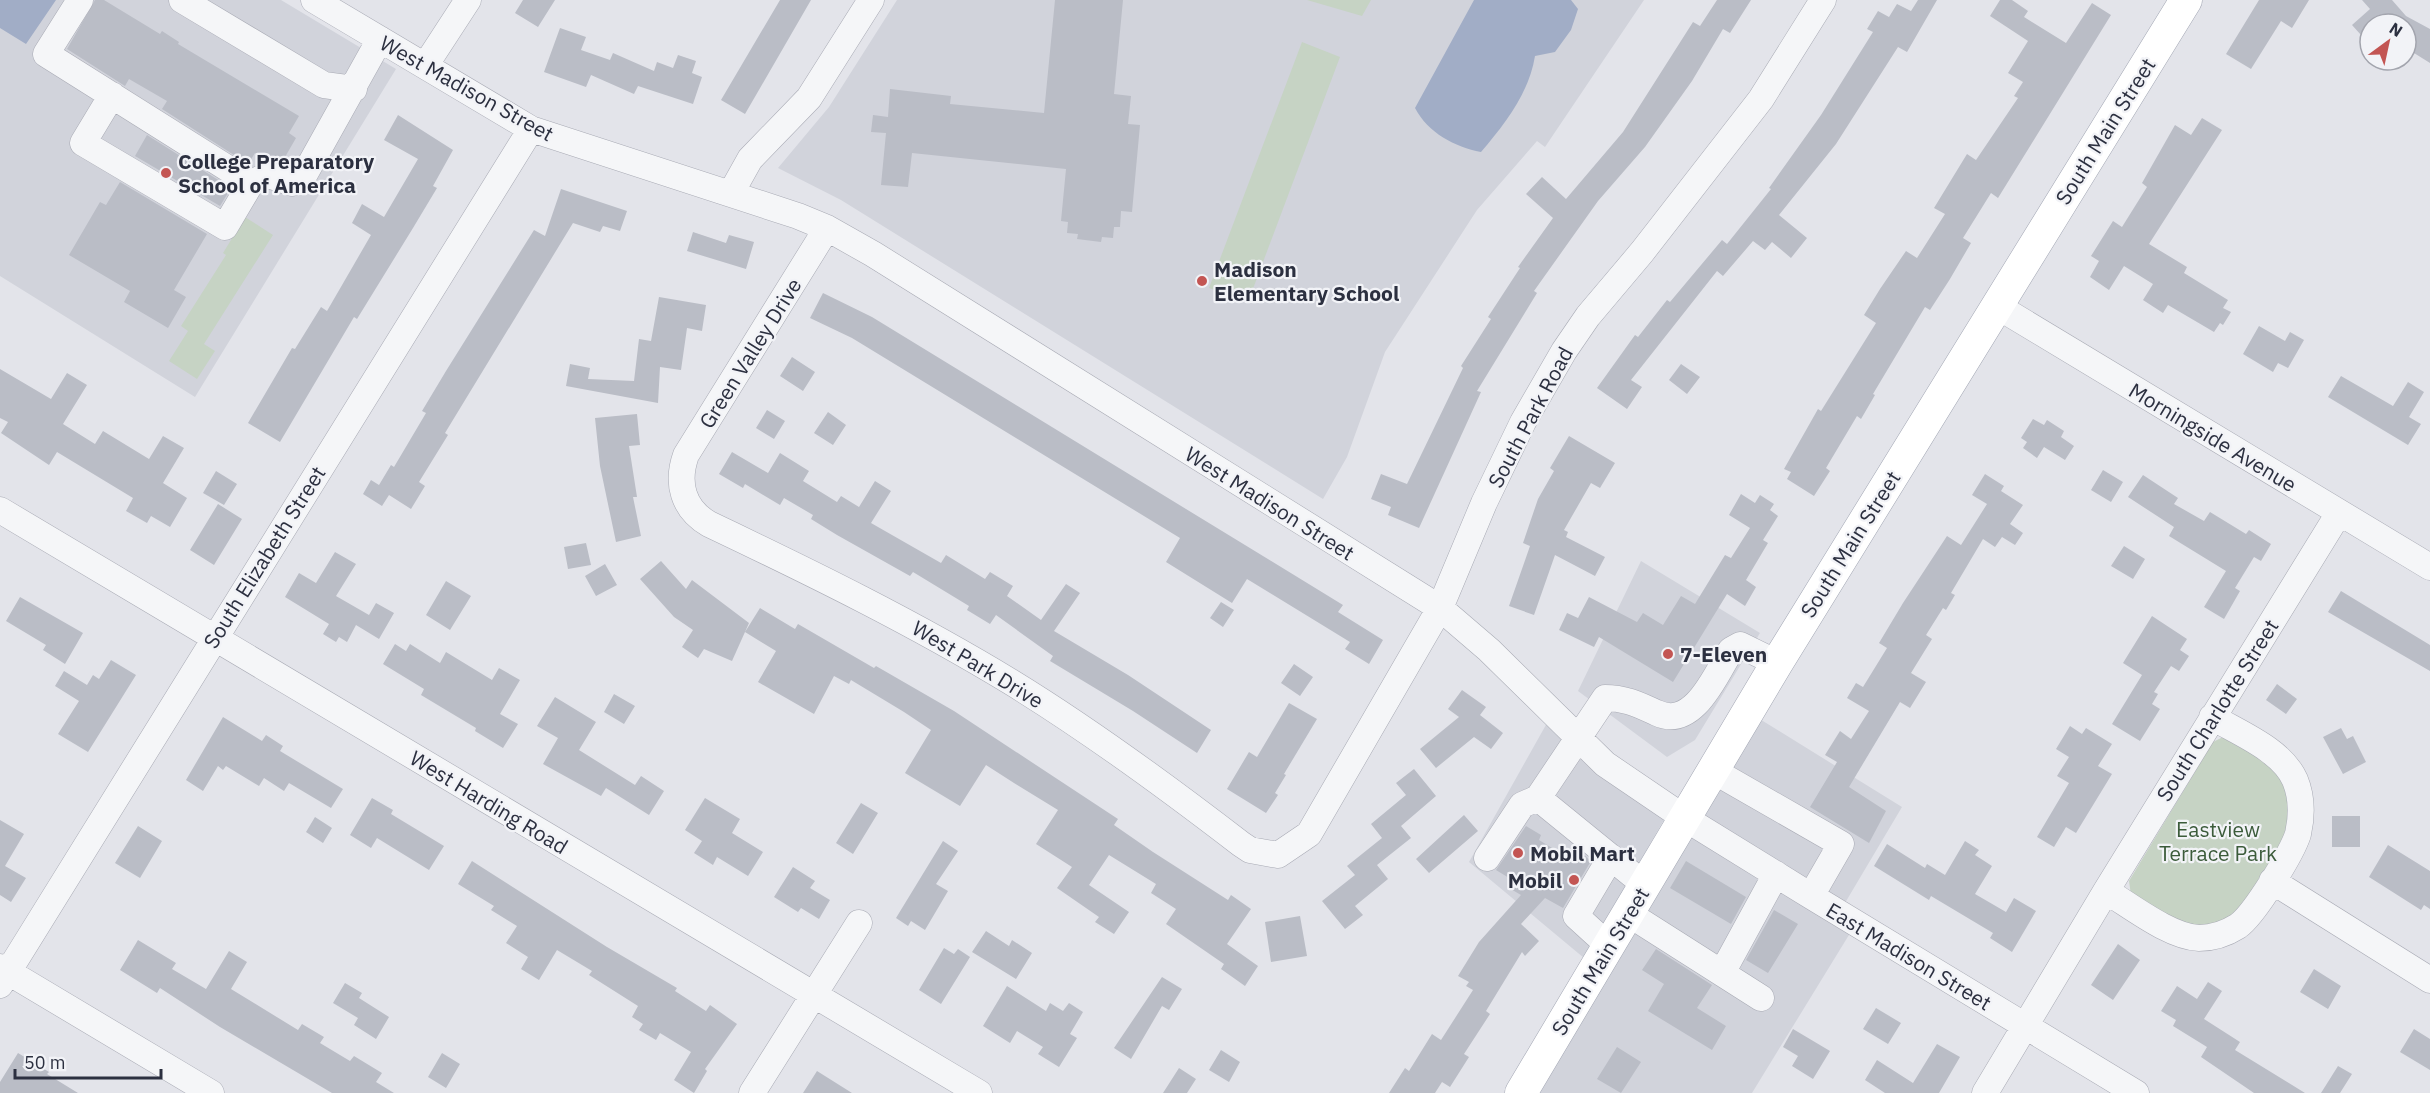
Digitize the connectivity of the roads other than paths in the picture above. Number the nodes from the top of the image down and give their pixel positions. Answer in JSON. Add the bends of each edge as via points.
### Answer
{"nodes":[{"id":1,"x":80,"y":0,"type":"edge"},
{"id":2,"x":182,"y":0,"type":"edge"},
{"id":3,"x":314,"y":0,"type":"edge"},
{"id":4,"x":468,"y":0,"type":"edge"},
{"id":5,"x":871,"y":0,"type":"edge"},
{"id":6,"x":1823,"y":0,"type":"edge"},
{"id":7,"x":2186,"y":0,"type":"edge"},
{"id":8,"x":380,"y":39,"type":"junction"},
{"id":9,"x":425,"y":66,"type":"junction"},
{"id":10,"x":354,"y":89,"type":"junction"},
{"id":11,"x":112,"y":95,"type":"junction"},
{"id":12,"x":531,"y":129,"type":"junction"},
{"id":13,"x":251,"y":183,"type":"junction"},
{"id":14,"x":731,"y":192,"type":"junction"},
{"id":15,"x":827,"y":228,"type":"junction"},
{"id":16,"x":1997,"y":306,"type":"junction"},
{"id":17,"x":682,"y":481,"type":"joint"},
{"id":18,"x":0,"y":510,"type":"edge"},
{"id":19,"x":2339,"y":513,"type":"junction"},
{"id":20,"x":2430,"y":567,"type":"edge"},
{"id":21,"x":1440,"y":608,"type":"junction"},
{"id":22,"x":213,"y":638,"type":"junction"},
{"id":23,"x":1777,"y":663,"type":"junction"},
{"id":24,"x":2212,"y":717,"type":"junction"},
{"id":25,"x":1576,"y":738,"type":"junction"},
{"id":26,"x":1712,"y":770,"type":"junction"},
{"id":27,"x":1538,"y":798,"type":"junction"},
{"id":28,"x":1683,"y":817,"type":"junction"},
{"id":29,"x":1278,"y":855,"type":"joint"},
{"id":30,"x":1611,"y":857,"type":"junction"},
{"id":31,"x":1487,"y":858,"type":"dead end"},
{"id":32,"x":1776,"y":874,"type":"junction"},
{"id":33,"x":2272,"y":881,"type":"junction"},
{"id":34,"x":1645,"y":885,"type":"junction"},
{"id":35,"x":2106,"y":891,"type":"junction"},
{"id":36,"x":1810,"y":896,"type":"junction"},
{"id":37,"x":1629,"y":914,"type":"junction"},
{"id":38,"x":859,"y":923,"type":"dead end"},
{"id":39,"x":1610,"y":947,"type":"junction"},
{"id":40,"x":1722,"y":973,"type":"junction"},
{"id":41,"x":3,"y":975,"type":"edge"},
{"id":42,"x":2430,"y":980,"type":"edge"},
{"id":43,"x":812,"y":994,"type":"junction"},
{"id":44,"x":1761,"y":998,"type":"dead end"},
{"id":45,"x":2025,"y":1026,"type":"junction"},
{"id":46,"x":211,"y":1093,"type":"edge"},
{"id":47,"x":752,"y":1093,"type":"edge"},
{"id":48,"x":978,"y":1093,"type":"edge"},
{"id":49,"x":1521,"y":1093,"type":"edge"},
{"id":50,"x":1985,"y":1093,"type":"edge"},
{"id":51,"x":2136,"y":1093,"type":"edge"}],
"edges":[{"from":1,"to":11,"type":"street","via":[[46,54]]},
{"from":2,"to":10,"type":"street","via":[[324,85]]},
{"from":3,"to":8,"type":"street","name":"West Madison Street"},
{"from":4,"to":9,"type":"street"},
{"from":5,"to":14,"type":"street","via":[[809,98],[750,159]]},
{"from":6,"to":21,"type":"street","name":"South Park Road","via":[[1761,99],[1564,351],[1523,422]]},
{"from":7,"to":16,"type":"main road","name":"South Main Street"},
{"from":8,"to":9,"type":"street","name":"West Madison Street"},
{"from":8,"to":10,"type":"street"},
{"from":9,"to":12,"type":"street","name":"West Madison Street"},
{"from":10,"to":13,"type":"street","via":[[302,178],[292,183],[268,175]]},
{"from":11,"to":13,"type":"street"},
{"from":11,"to":13,"type":"street","via":[[83,143],[225,227]]},
{"from":12,"to":14,"type":"street","name":"West Madison Street"},
{"from":12,"to":22,"type":"street","name":"South Elizabeth Street"},
{"from":14,"to":15,"type":"street","name":"West Madison Street"},
{"from":15,"to":17,"type":"street","name":"Green Valley Drive","via":[[686,455]]},
{"from":15,"to":21,"type":"street","name":"West Madison Street"},
{"from":16,"to":19,"type":"street","name":"Morningside Avenue"},
{"from":16,"to":23,"type":"main road","name":"South Main Street"},
{"from":17,"to":29,"type":"street","name":"West Park Drive","via":[[681,490],[698,517],[953,648],[1088,731],[1250,850]]},
{"from":18,"to":22,"type":"street","name":"West Harding Road"},
{"from":19,"to":20,"type":"street","name":"Morningside Avenue"},
{"from":19,"to":24,"type":"street","name":"South Charlotte Street"},
{"from":21,"to":25,"type":"street","name":"West Madison Street","via":[[1489,650]]},
{"from":21,"to":29,"type":"street","name":"South Park Road","via":[[1309,834]]},
{"from":22,"to":41,"type":"street","name":"South Elizabeth Street"},
{"from":22,"to":43,"type":"street","name":"West Harding Road"},
{"from":23,"to":25,"type":"street","via":[[1740,645],[1731,650],[1690,710],[1675,716],[1661,715],[1620,698],[1605,698]]},
{"from":23,"to":26,"type":"main road","name":"South Main Street"},
{"from":24,"to":33,"type":"street","via":[[2270,752],[2294,778],[2300,800],[2297,836]]},
{"from":24,"to":35,"type":"street","name":"South Charlotte Street"},
{"from":25,"to":27,"type":"street"},
{"from":25,"to":28,"type":"street","name":"West Madison Street","via":[[1605,764]]},
{"from":26,"to":28,"type":"main road","name":"South Main Street"},
{"from":26,"to":36,"type":"street","via":[[1841,844]]},
{"from":27,"to":30,"type":"street"},
{"from":27,"to":31,"type":"street","via":[[1522,805]]},
{"from":28,"to":32,"type":"street","name":"East Madison Street"},
{"from":28,"to":34,"type":"main road","name":"South Main Street"},
{"from":30,"to":34,"type":"street"},
{"from":30,"to":39,"type":"street","via":[[1576,916]]},
{"from":32,"to":36,"type":"street","name":"East Madison Street"},
{"from":32,"to":40,"type":"street"},
{"from":33,"to":35,"type":"street","via":[[2238,926],[2198,938],[2169,928]]},
{"from":33,"to":42,"type":"street"},
{"from":34,"to":37,"type":"main road","name":"South Main Street"},
{"from":35,"to":45,"type":"street","name":"South Charlotte Street"},
{"from":36,"to":45,"type":"street","name":"East Madison Street"},
{"from":37,"to":39,"type":"main road","name":"South Main Street"},
{"from":37,"to":40,"type":"street"},
{"from":38,"to":43,"type":"street"},
{"from":39,"to":49,"type":"main road","name":"South Main Street"},
{"from":40,"to":44,"type":"street"},
{"from":41,"to":46,"type":"street"},
{"from":43,"to":47,"type":"street"},
{"from":43,"to":48,"type":"street","name":"West Harding Road"},
{"from":45,"to":50,"type":"street","name":"South Charlotte Street"},
{"from":45,"to":51,"type":"street","name":"East Madison Street"}]}
